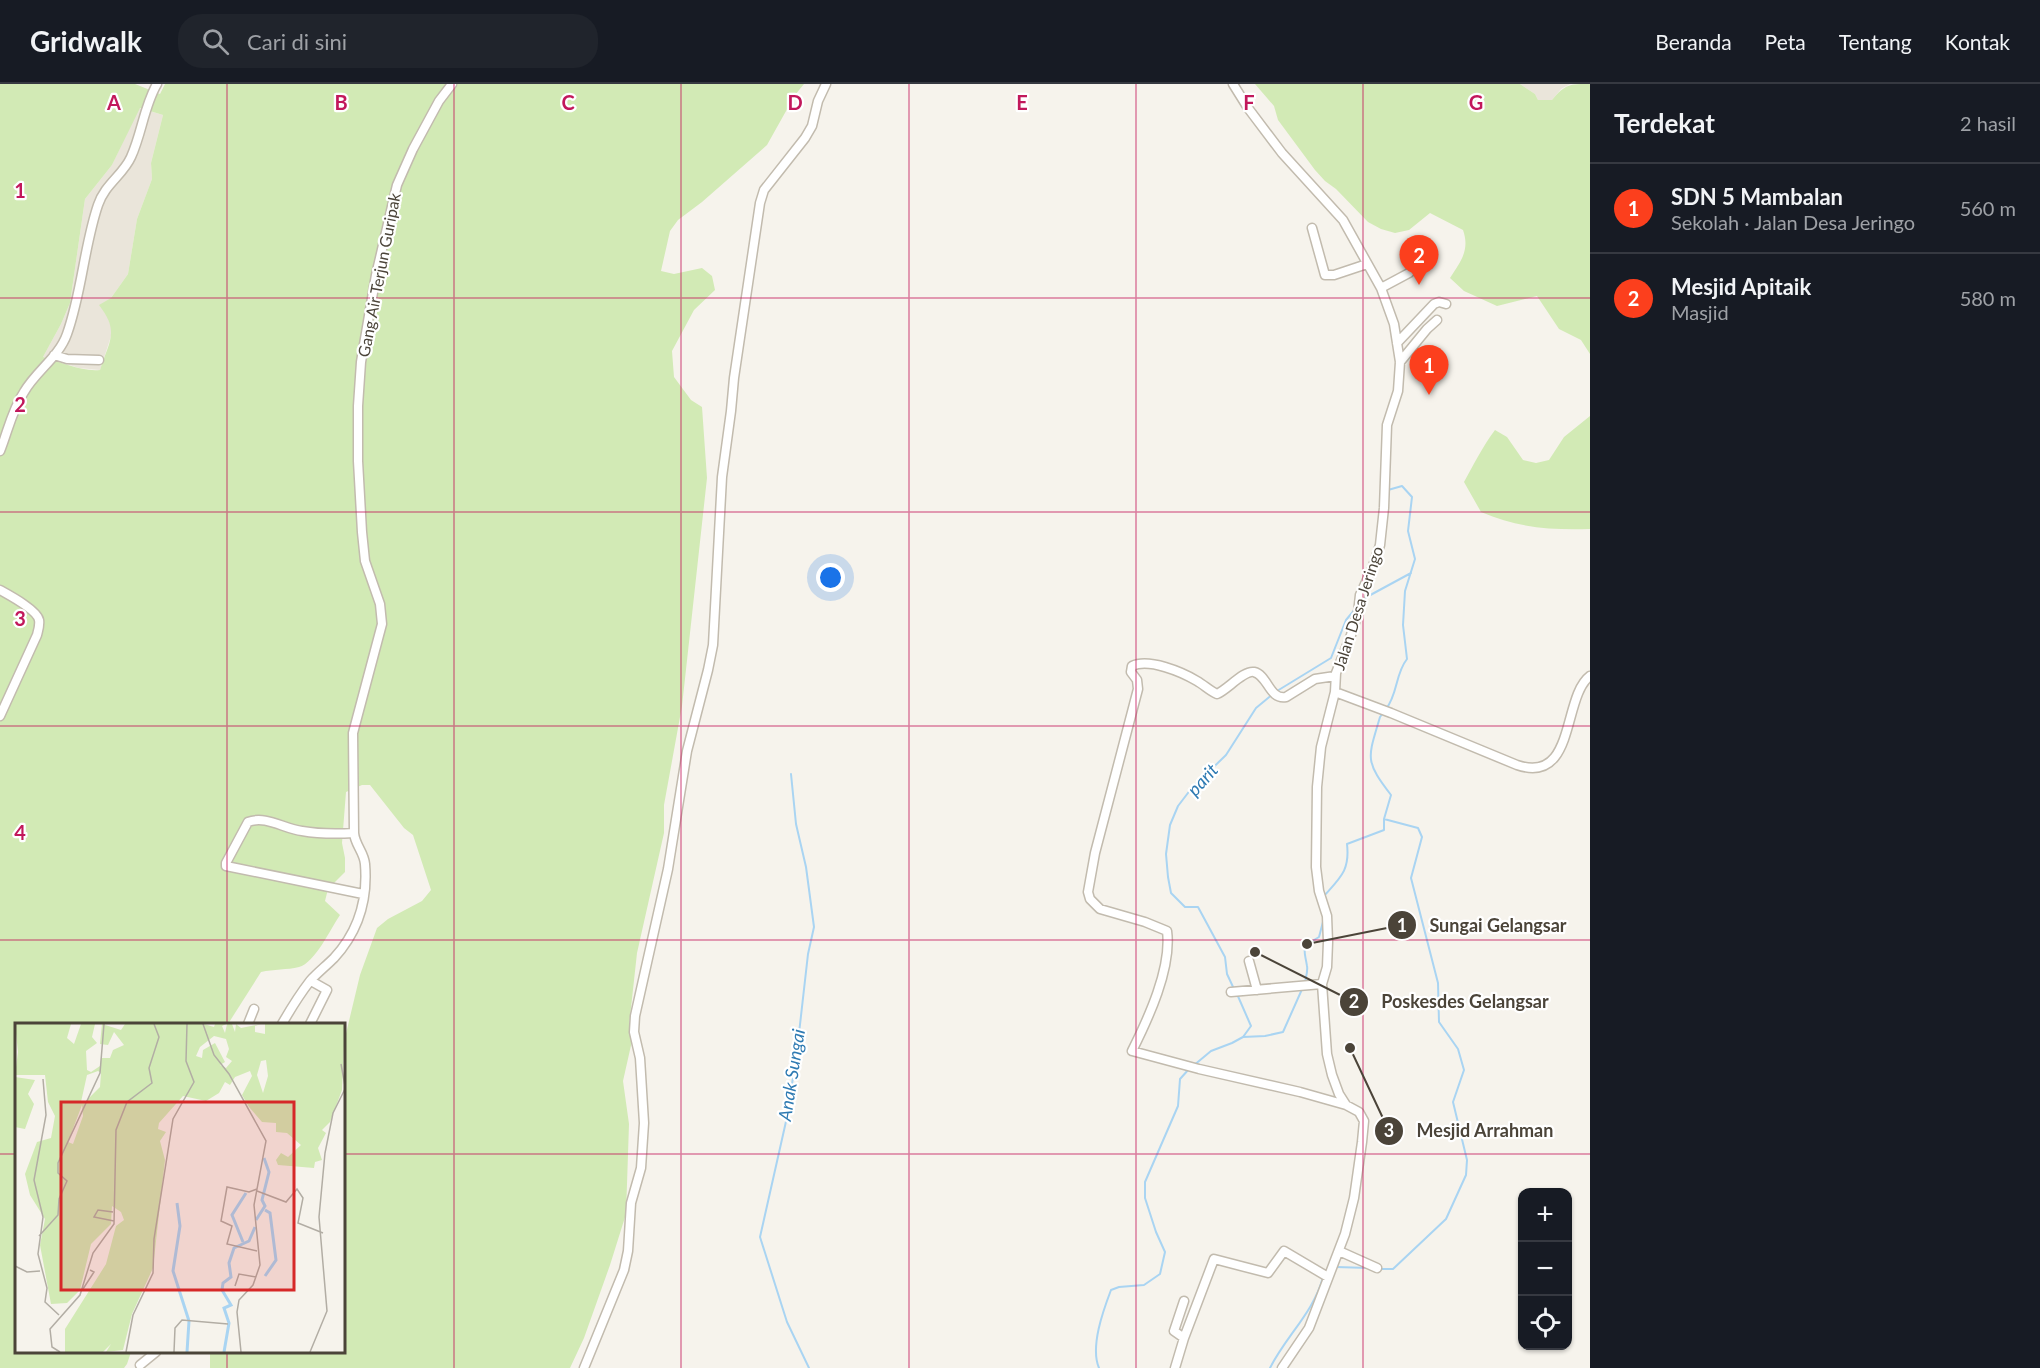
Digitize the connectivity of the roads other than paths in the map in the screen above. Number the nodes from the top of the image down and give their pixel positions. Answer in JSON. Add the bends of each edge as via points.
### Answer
{"nodes":[{"id":1,"x":157,"y":84,"type":"edge"},
{"id":2,"x":452,"y":84,"type":"edge"},
{"id":3,"x":826,"y":84,"type":"edge"},
{"id":4,"x":1233,"y":84,"type":"edge"},
{"id":5,"x":1312,"y":228,"type":"dead end"},
{"id":6,"x":1419,"y":263,"type":"dead end"},
{"id":7,"x":1367,"y":264,"type":"junction"},
{"id":8,"x":1381,"y":288,"type":"junction"},
{"id":9,"x":1446,"y":304,"type":"dead end"},
{"id":10,"x":1437,"y":320,"type":"dead end"},
{"id":11,"x":1399,"y":352,"type":"junction"},
{"id":12,"x":54,"y":355,"type":"junction"},
{"id":13,"x":99,"y":360,"type":"dead end"},
{"id":14,"x":0,"y":451,"type":"edge"},
{"id":15,"x":0,"y":590,"type":"edge"},
{"id":16,"x":1335,"y":676,"type":"junction"},
{"id":17,"x":1590,"y":676,"type":"edge"},
{"id":18,"x":1335,"y":692,"type":"junction"},
{"id":19,"x":0,"y":716,"type":"edge"},
{"id":20,"x":354,"y":833,"type":"junction"},
{"id":21,"x":363,"y":894,"type":"junction"},
{"id":22,"x":1249,"y":961,"type":"dead end"},
{"id":23,"x":310,"y":981,"type":"junction"},
{"id":24,"x":1322,"y":984,"type":"junction"},
{"id":25,"x":1257,"y":990,"type":"junction"},
{"id":26,"x":1231,"y":992,"type":"dead end"},
{"id":27,"x":254,"y":1009,"type":"dead end"},
{"id":28,"x":248,"y":1023,"type":"edge"},
{"id":29,"x":283,"y":1023,"type":"edge"},
{"id":30,"x":310,"y":1023,"type":"edge"},
{"id":31,"x":1346,"y":1105,"type":"junction"},
{"id":32,"x":1339,"y":1251,"type":"junction"},
{"id":33,"x":1377,"y":1268,"type":"dead end"},
{"id":34,"x":1326,"y":1275,"type":"junction"},
{"id":35,"x":1184,"y":1301,"type":"dead end"},
{"id":36,"x":1184,"y":1338,"type":"junction"},
{"id":37,"x":155,"y":1353,"type":"edge"},
{"id":38,"x":140,"y":1366,"type":"edge"},
{"id":39,"x":584,"y":1368,"type":"edge"},
{"id":40,"x":1175,"y":1368,"type":"edge"},
{"id":41,"x":1282,"y":1368,"type":"edge"}],
"edges":[{"from":1,"to":12,"type":"street","via":[[130,159],[109,183],[98,206],[67,335]]},
{"from":2,"to":20,"type":"street","name":"Gang Air Terjun Guripak","via":[[413,149],[397,185],[375,275],[361,362],[358,461],[362,532],[365,561],[380,604],[382,624],[351,747]]},
{"from":3,"to":39,"type":"street","via":[[805,138],[764,190],[756,227],[722,477],[713,645],[687,751],[668,869],[635,1016],[644,1122],[641,1168],[631,1203],[624,1269]]},
{"from":4,"to":7,"type":"street","name":"Jalan Desa Jeringo","via":[[1282,153],[1343,220]]},
{"from":5,"to":7,"type":"street","via":[[1325,275]]},
{"from":6,"to":8,"type":"street"},
{"from":7,"to":8,"type":"street","name":"Jalan Desa Jeringo"},
{"from":8,"to":11,"type":"street","name":"Jalan Desa Jeringo"},
{"from":9,"to":11,"type":"street","via":[[1434,304]]},
{"from":10,"to":11,"type":"street"},
{"from":11,"to":16,"type":"street","name":"Jalan Desa Jeringo","via":[[1398,391],[1387,425],[1380,545],[1360,595],[1352,636]]},
{"from":12,"to":13,"type":"street"},
{"from":12,"to":14,"type":"street","via":[[25,390]]},
{"from":15,"to":19,"type":"street","via":[[37,615],[39,623]]},
{"from":16,"to":18,"type":"street","name":"Jalan Desa Jeringo"},
{"from":16,"to":31,"type":"street","via":[[1315,679],[1282,698],[1254,672],[1217,694],[1173,670],[1146,664],[1132,666],[1138,687],[1088,892],[1100,909],[1167,931],[1162,974],[1145,1026],[1132,1051]]},
{"from":17,"to":18,"type":"street","via":[[1582,686],[1559,751],[1538,766],[1527,767]]},
{"from":18,"to":24,"type":"street","name":"Jalan Desa Jeringo","via":[[1323,737],[1317,788],[1316,867],[1327,916],[1328,960]]},
{"from":20,"to":21,"type":"street","name":"Gang Air Terjun Guripak","via":[[365,864]]},
{"from":20,"to":21,"type":"street","via":[[299,831],[254,819],[248,822],[226,866]]},
{"from":21,"to":23,"type":"street","name":"Gang Air Terjun Guripak","via":[[361,917],[335,957]]},
{"from":22,"to":25,"type":"street"},
{"from":23,"to":29,"type":"street","name":"Gang Air Terjun Guripak"},
{"from":23,"to":30,"type":"street","via":[[327,990]]},
{"from":24,"to":25,"type":"street"},
{"from":24,"to":31,"type":"street","name":"Jalan Desa Jeringo","via":[[1330,1069]]},
{"from":25,"to":26,"type":"street"},
{"from":27,"to":28,"type":"street"},
{"from":31,"to":32,"type":"street","name":"Jalan Desa Jeringo","via":[[1359,1112],[1364,1121],[1354,1198]]},
{"from":32,"to":33,"type":"street"},
{"from":32,"to":34,"type":"street","name":"Jalan Desa Jeringo"},
{"from":34,"to":36,"type":"street","via":[[1284,1251],[1268,1274],[1214,1259]]},
{"from":34,"to":41,"type":"street","name":"Jalan Desa Jeringo","via":[[1309,1328]]},
{"from":35,"to":36,"type":"street","via":[[1174,1331]]},
{"from":36,"to":40,"type":"street"},
{"from":37,"to":38,"type":"street"}]}
